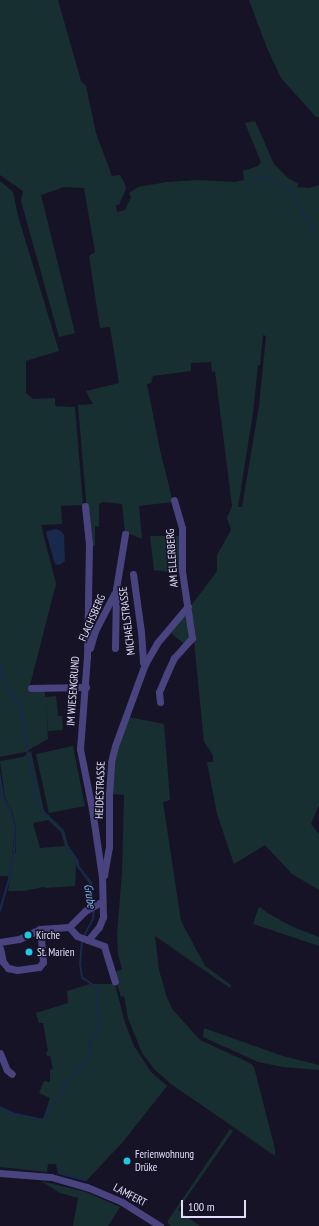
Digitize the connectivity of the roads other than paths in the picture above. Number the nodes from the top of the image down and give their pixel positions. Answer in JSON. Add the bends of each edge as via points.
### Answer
{"nodes":[{"id":1,"x":174,"y":500,"type":"dead end"},
{"id":2,"x":85,"y":506,"type":"dead end"},
{"id":3,"x":125,"y":534,"type":"dead end"},
{"id":4,"x":133,"y":574,"type":"dead end"},
{"id":5,"x":116,"y":589,"type":"junction"},
{"id":6,"x":188,"y":606,"type":"junction"},
{"id":7,"x":115,"y":648,"type":"dead end"},
{"id":8,"x":87,"y":656,"type":"junction"},
{"id":9,"x":145,"y":664,"type":"junction"},
{"id":10,"x":86,"y":687,"type":"junction"},
{"id":11,"x":31,"y":688,"type":"dead end"},
{"id":12,"x":160,"y":702,"type":"dead end"},
{"id":13,"x":102,"y":877,"type":"junction"},
{"id":14,"x":96,"y":904,"type":"junction"},
{"id":15,"x":69,"y":927,"type":"junction"},
{"id":16,"x":40,"y":929,"type":"junction"},
{"id":17,"x":85,"y":939,"type":"junction"},
{"id":18,"x":0,"y":942,"type":"edge"},
{"id":19,"x":0,"y":948,"type":"edge"},
{"id":20,"x":1,"y":963,"type":"edge"},
{"id":21,"x":115,"y":981,"type":"dead end"},
{"id":22,"x":0,"y":1053,"type":"edge"},
{"id":23,"x":12,"y":1074,"type":"dead end"},
{"id":24,"x":0,"y":1173,"type":"edge"},
{"id":25,"x":160,"y":1226,"type":"edge"}],
"edges":[{"from":1,"to":6,"type":"street","name":"AM ELLERBERG","via":[[182,528],[182,571]]},
{"from":2,"to":8,"type":"street","name":"IM WIESENGRUND","via":[[88,543]]},
{"from":3,"to":5,"type":"street","name":"FLACHSBERG"},
{"from":4,"to":9,"type":"street","name":"MICHAELSTRASSE"},
{"from":5,"to":7,"type":"street","name":"FLACHSBERG"},
{"from":5,"to":8,"type":"street","name":"FLACHSBERG","via":[[95,631]]},
{"from":6,"to":9,"type":"street","name":"HEIDESTRASSE","via":[[157,643]]},
{"from":6,"to":12,"type":"street","name":"AM ELLERBERG","via":[[192,638],[174,658],[159,692]]},
{"from":8,"to":10,"type":"street","name":"IM WIESENGRUND"},
{"from":9,"to":13,"type":"street","name":"HEIDESTRASSE","via":[[111,762],[110,835]]},
{"from":10,"to":11,"type":"street"},
{"from":10,"to":13,"type":"street","name":"IM WIESENGRUND","via":[[80,749]]},
{"from":13,"to":14,"type":"street","name":"HEIDESTRASSE"},
{"from":14,"to":15,"type":"street"},
{"from":14,"to":17,"type":"street","name":"HEIDESTRASSE","via":[[104,910],[102,923]]},
{"from":15,"to":16,"type":"street"},
{"from":15,"to":17,"type":"street","via":[[74,935]]},
{"from":16,"to":18,"type":"street","via":[[19,939]]},
{"from":16,"to":20,"type":"street","via":[[42,966],[17,970]]},
{"from":17,"to":21,"type":"street","via":[[104,946]]},
{"from":19,"to":20,"type":"street"},
{"from":22,"to":23,"type":"street","via":[[7,1070]]},
{"from":24,"to":25,"type":"street","name":"LAMFERT","via":[[50,1178],[87,1187],[122,1202]]}]}
